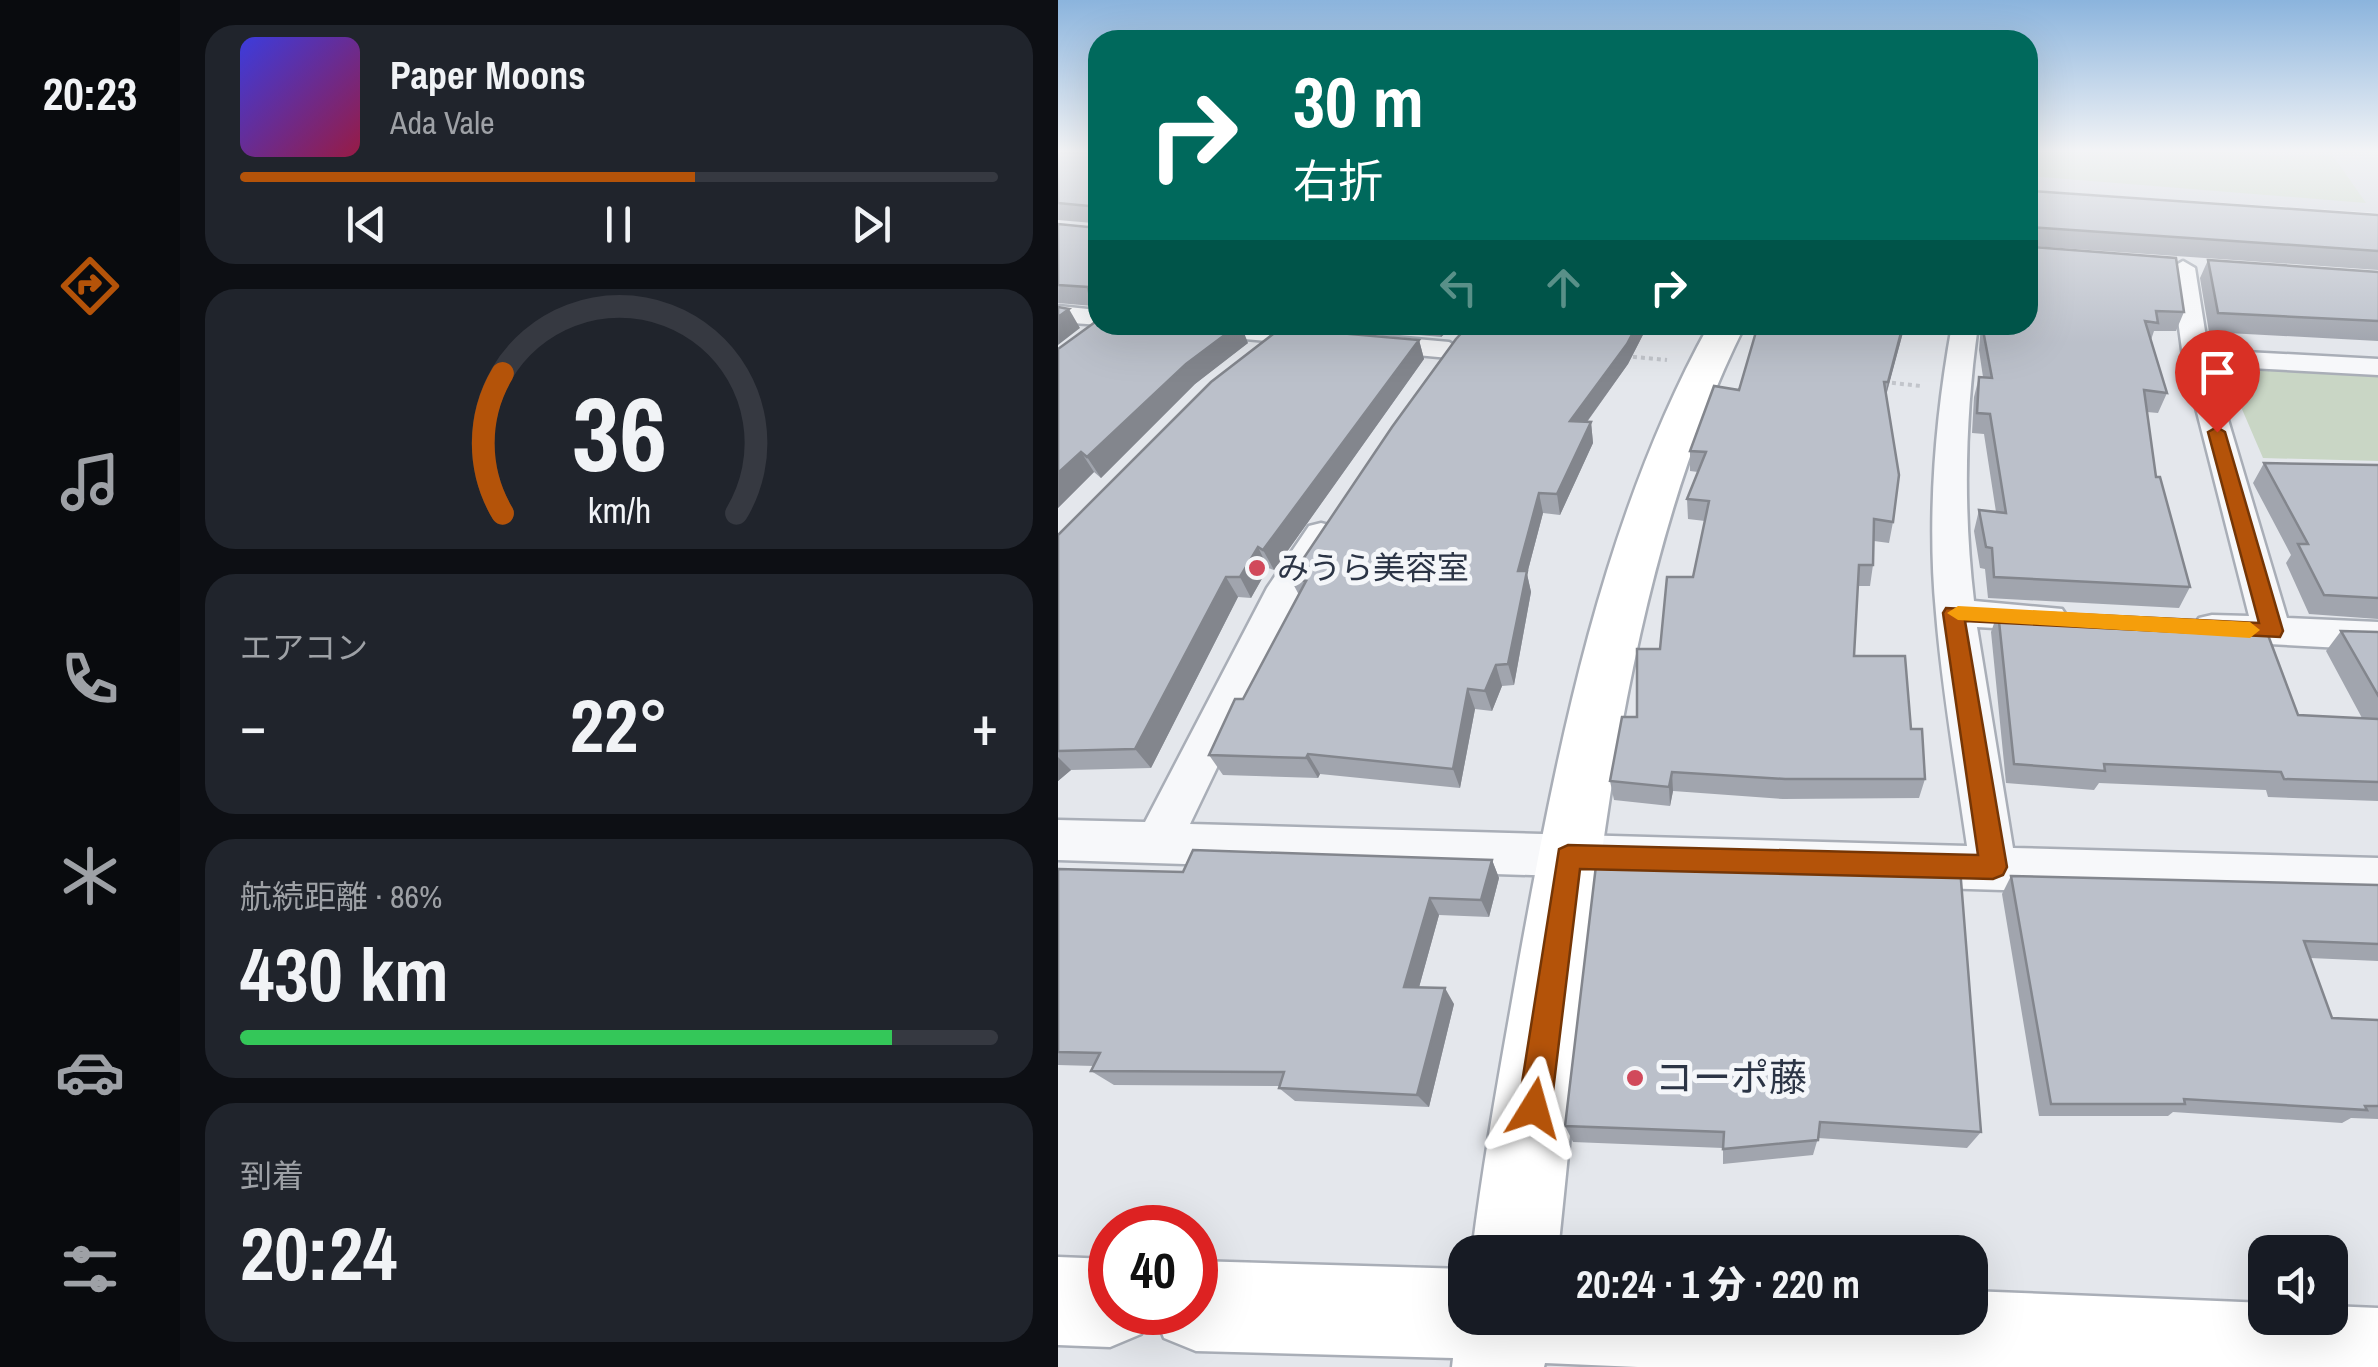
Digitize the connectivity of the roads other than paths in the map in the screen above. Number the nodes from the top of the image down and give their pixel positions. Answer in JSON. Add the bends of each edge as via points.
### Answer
{"nodes":[{"id":1,"x":2183,"y":268,"type":"dead end"},
{"id":2,"x":1058,"y":314,"type":"edge"},
{"id":3,"x":1088,"y":317,"type":"edge"},
{"id":4,"x":1093,"y":335,"type":"edge"},
{"id":5,"x":1281,"y":335,"type":"edge"},
{"id":6,"x":1411,"y":335,"type":"edge"},
{"id":7,"x":1963,"y":335,"type":"edge"},
{"id":8,"x":1461,"y":337,"type":"edge"},
{"id":9,"x":1083,"y":342,"type":"edge"},
{"id":10,"x":1717,"y":345,"type":"edge"},
{"id":11,"x":2196,"y":357,"type":"junction"},
{"id":12,"x":1252,"y":358,"type":"edge"},
{"id":13,"x":2378,"y":367,"type":"edge"},
{"id":14,"x":1426,"y":381,"type":"edge"},
{"id":15,"x":2227,"y":469,"type":"junction"},
{"id":16,"x":2265,"y":470,"type":"edge"},
{"id":17,"x":1338,"y":508,"type":"edge"},
{"id":18,"x":1954,"y":613,"type":"junction"},
{"id":19,"x":2093,"y":621,"type":"edge"},
{"id":20,"x":2172,"y":626,"type":"edge"},
{"id":21,"x":2272,"y":631,"type":"junction"},
{"id":22,"x":2378,"y":636,"type":"edge"},
{"id":23,"x":1058,"y":840,"type":"edge"},
{"id":24,"x":1159,"y":841,"type":"junction"},
{"id":25,"x":1568,"y":857,"type":"junction"},
{"id":26,"x":1993,"y":867,"type":"junction"},
{"id":27,"x":2378,"y":880,"type":"edge"},
{"id":28,"x":1517,"y":1235,"type":"edge"},
{"id":29,"x":1058,"y":1301,"type":"edge"},
{"id":30,"x":1088,"y":1302,"type":"edge"},
{"id":31,"x":1218,"y":1307,"type":"edge"},
{"id":32,"x":1448,"y":1313,"type":"edge"},
{"id":33,"x":1503,"y":1335,"type":"edge"},
{"id":34,"x":1938,"y":1335,"type":"edge"},
{"id":35,"x":2378,"y":1354,"type":"edge"},
{"id":36,"x":1498,"y":1367,"type":"edge"}],
"edges":[{"from":1,"to":11,"type":"street"},
{"from":2,"to":3,"type":"street"},
{"from":4,"to":9,"type":"street"},
{"from":5,"to":12,"type":"street"},
{"from":6,"to":8,"type":"street"},
{"from":7,"to":18,"type":"street","via":[[1952,389]]},
{"from":8,"to":14,"type":"street"},
{"from":10,"to":25,"type":"street","via":[[1658,486],[1607,660]]},
{"from":11,"to":13,"type":"street"},
{"from":11,"to":15,"type":"street"},
{"from":15,"to":16,"type":"street"},
{"from":15,"to":21,"type":"street"},
{"from":17,"to":24,"type":"street","via":[[1285,588]]},
{"from":18,"to":19,"type":"street"},
{"from":18,"to":26,"type":"street"},
{"from":20,"to":21,"type":"street"},
{"from":21,"to":22,"type":"street"},
{"from":23,"to":24,"type":"street"},
{"from":24,"to":25,"type":"street"},
{"from":25,"to":26,"type":"street"},
{"from":25,"to":28,"type":"street"},
{"from":26,"to":27,"type":"street"},
{"from":29,"to":30,"type":"street"},
{"from":31,"to":32,"type":"street"},
{"from":33,"to":36,"type":"street"},
{"from":34,"to":35,"type":"street"}]}
